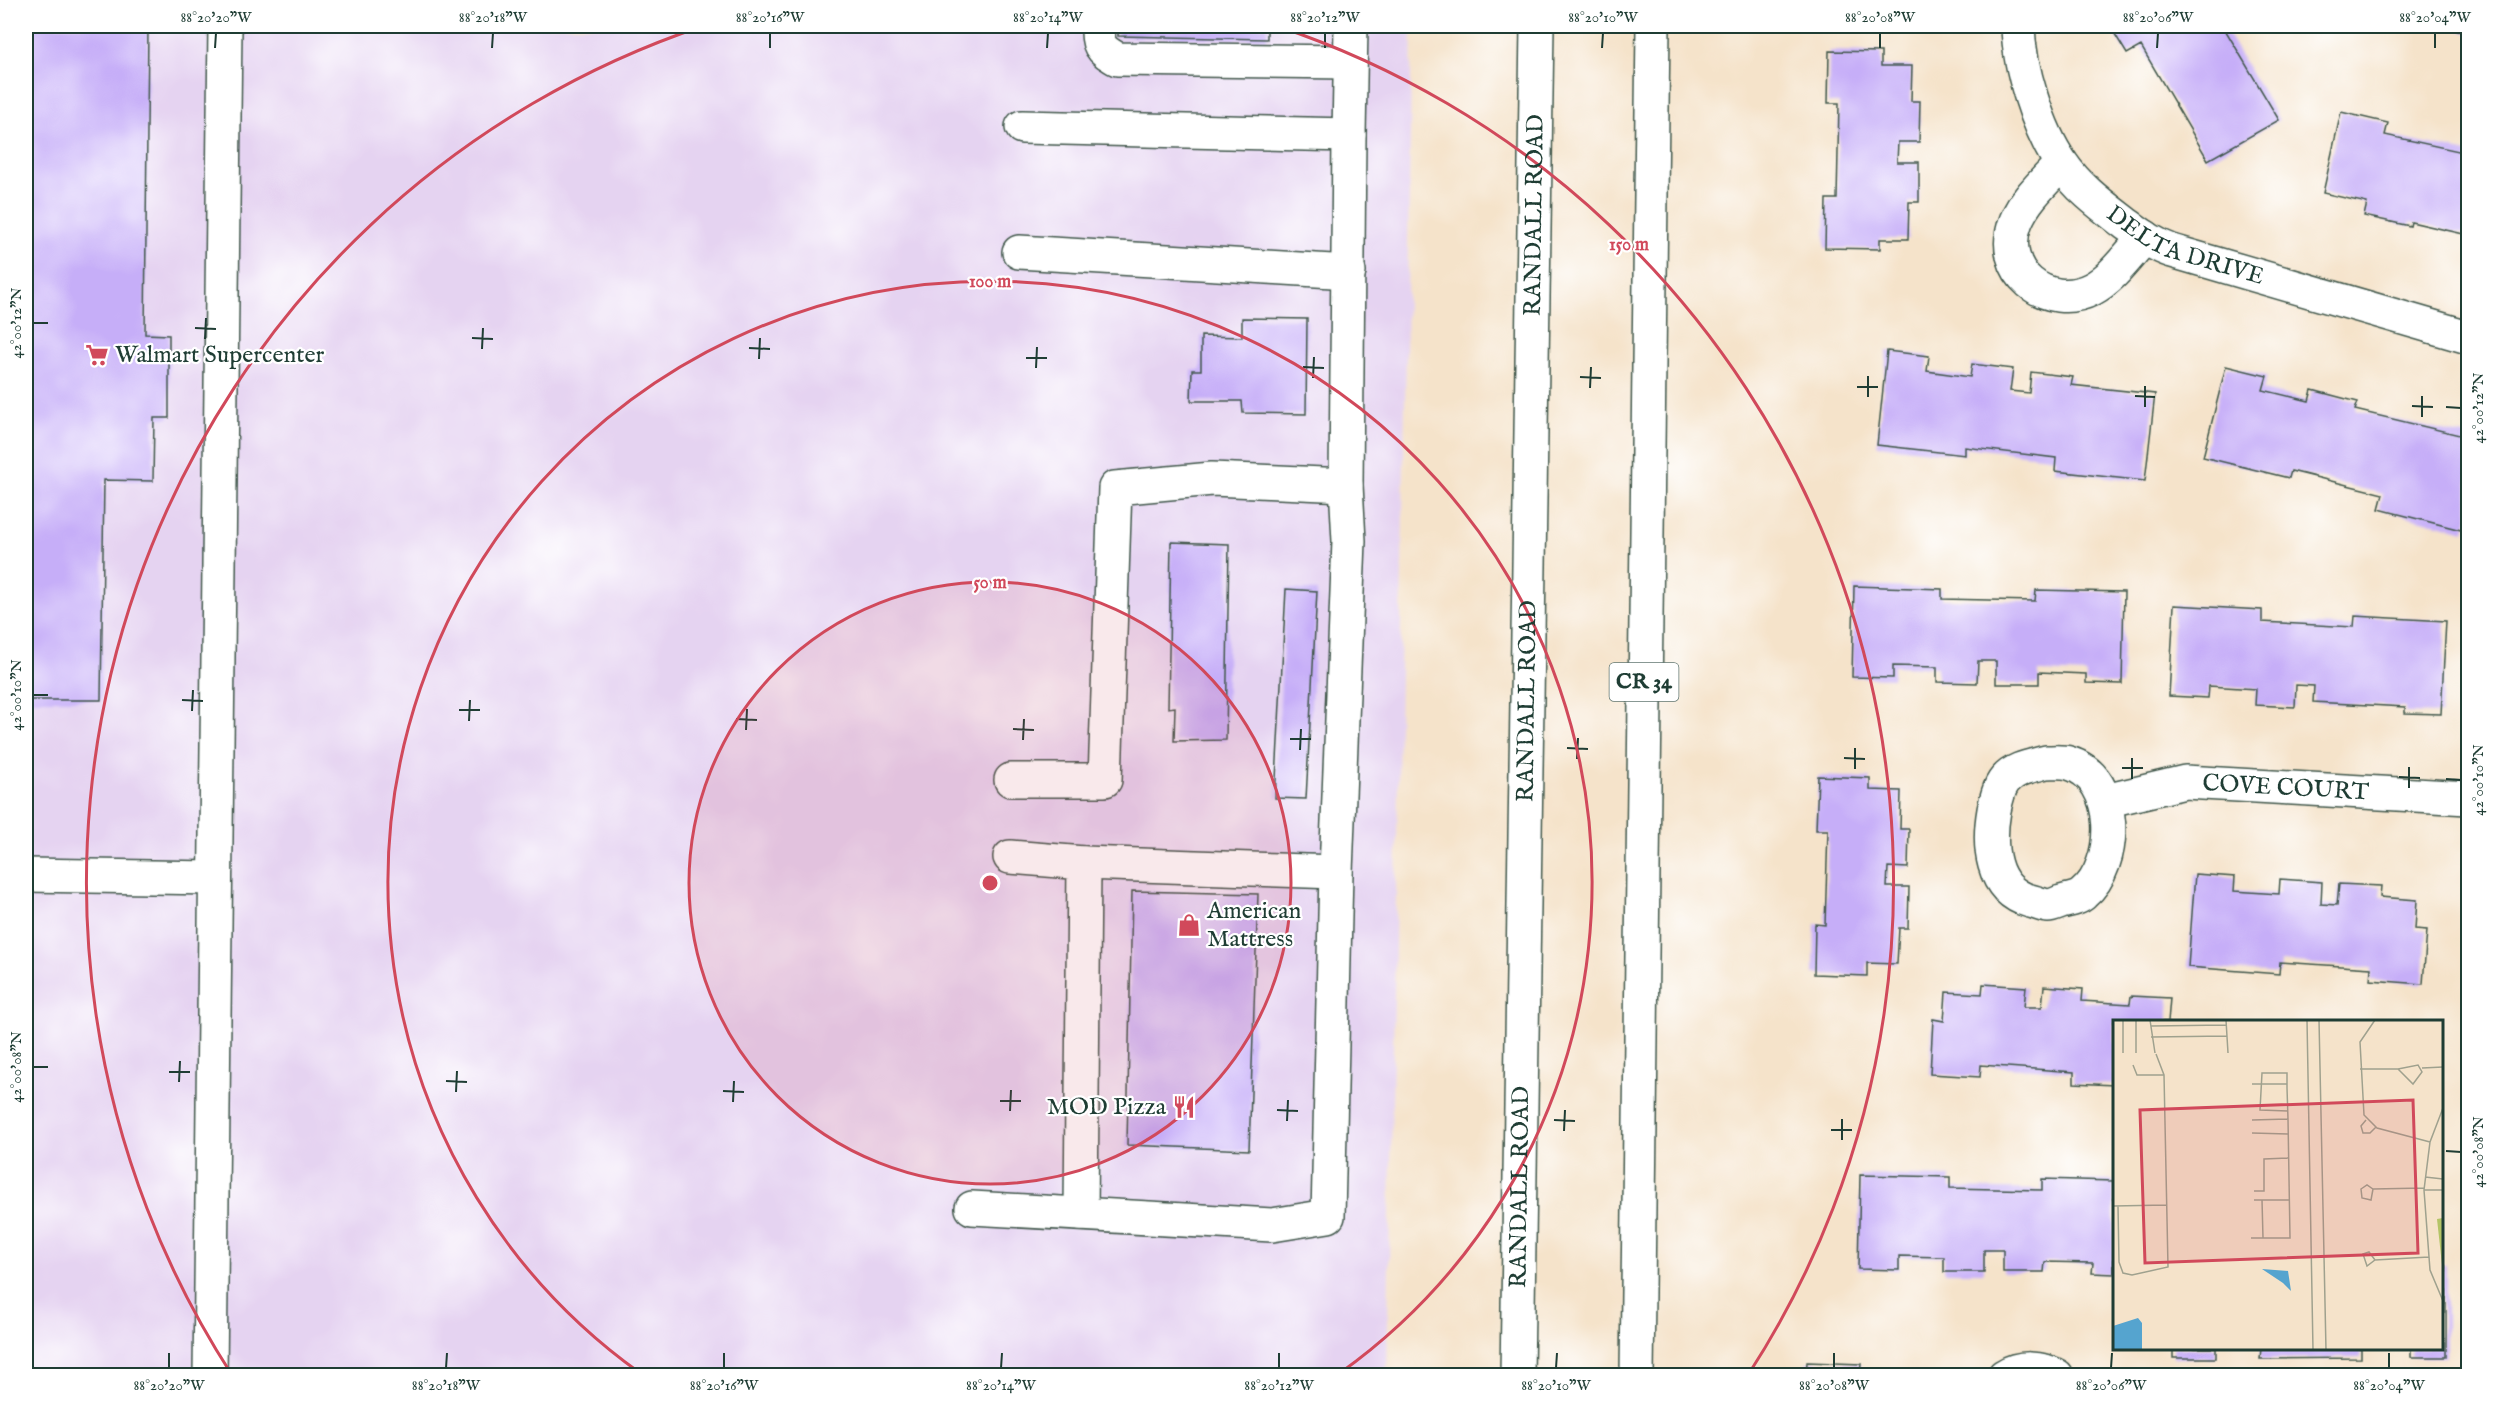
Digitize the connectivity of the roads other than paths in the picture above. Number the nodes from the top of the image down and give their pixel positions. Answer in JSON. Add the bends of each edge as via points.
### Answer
{"nodes":[{"id":1,"x":225,"y":26,"type":"edge"},
{"id":2,"x":1098,"y":26,"type":"edge"},
{"id":3,"x":1351,"y":26,"type":"edge"},
{"id":4,"x":1538,"y":26,"type":"edge"},
{"id":5,"x":1653,"y":26,"type":"edge"},
{"id":6,"x":2018,"y":26,"type":"edge"},
{"id":7,"x":1350,"y":62,"type":"junction"},
{"id":8,"x":1022,"y":127,"type":"dead end"},
{"id":9,"x":1349,"y":135,"type":"junction"},
{"id":10,"x":2061,"y":164,"type":"junction"},
{"id":11,"x":2145,"y":237,"type":"junction"},
{"id":12,"x":1019,"y":252,"type":"dead end"},
{"id":13,"x":1349,"y":272,"type":"junction"},
{"id":14,"x":2469,"y":337,"type":"edge"},
{"id":15,"x":1346,"y":485,"type":"junction"},
{"id":16,"x":1011,"y":780,"type":"dead end"},
{"id":17,"x":2469,"y":798,"type":"edge"},
{"id":18,"x":2105,"y":801,"type":"junction"},
{"id":19,"x":1010,"y":857,"type":"dead end"},
{"id":20,"x":1084,"y":863,"type":"junction"},
{"id":21,"x":1336,"y":872,"type":"junction"},
{"id":22,"x":26,"y":874,"type":"edge"},
{"id":23,"x":214,"y":878,"type":"junction"},
{"id":24,"x":972,"y":1208,"type":"dead end"},
{"id":25,"x":1081,"y":1214,"type":"junction"},
{"id":26,"x":210,"y":1376,"type":"edge"},
{"id":27,"x":1517,"y":1376,"type":"edge"},
{"id":28,"x":1637,"y":1376,"type":"edge"},
{"id":29,"x":2004,"y":1376,"type":"edge"},
{"id":30,"x":2057,"y":1376,"type":"edge"}],
"edges":[{"from":1,"to":23,"type":"main road"},
{"from":2,"to":7,"type":"main road","via":[[1098,43],[1117,59]]},
{"from":3,"to":7,"type":"main road"},
{"from":4,"to":27,"type":"main road","name":"RANDALL ROAD"},
{"from":5,"to":28,"type":"main road","number":"CR 34"},
{"from":6,"to":10,"type":"main road","name":"DELTA DRIVE","via":[[2028,83]]},
{"from":7,"to":9,"type":"main road"},
{"from":8,"to":9,"type":"main road"},
{"from":9,"to":13,"type":"main road"},
{"from":10,"to":11,"type":"main road","name":"DELTA DRIVE","via":[[2086,191]]},
{"from":10,"to":11,"type":"main road","via":[[2026,203],[2015,222],[2013,254],[2027,282],[2056,295],[2090,290],[2102,284]]},
{"from":11,"to":14,"type":"main road","name":"DELTA DRIVE","via":[[2172,251]]},
{"from":12,"to":13,"type":"main road"},
{"from":13,"to":15,"type":"main road"},
{"from":15,"to":16,"type":"main road","via":[[1212,479],[1115,488],[1105,780]]},
{"from":15,"to":21,"type":"main road","via":[[1349,541]]},
{"from":17,"to":18,"type":"main road","name":"COVE COURT","via":[[2186,782]]},
{"from":18,"to":18,"type":"main road","via":[[2097,782],[2085,770],[2068,762],[2022,768],[2004,780],[1990,830],[1993,864],[2002,881],[2019,898],[2048,906],[2082,896],[2104,867],[2108,833]]},
{"from":19,"to":20,"type":"main road"},
{"from":20,"to":21,"type":"main road"},
{"from":20,"to":25,"type":"main road"},
{"from":21,"to":25,"type":"main road","via":[[1328,1216],[1272,1225]]},
{"from":22,"to":23,"type":"main road"},
{"from":23,"to":26,"type":"main road"},
{"from":24,"to":25,"type":"main road"},
{"from":29,"to":30,"type":"main road","via":[[2027,1368],[2048,1370]]}]}
